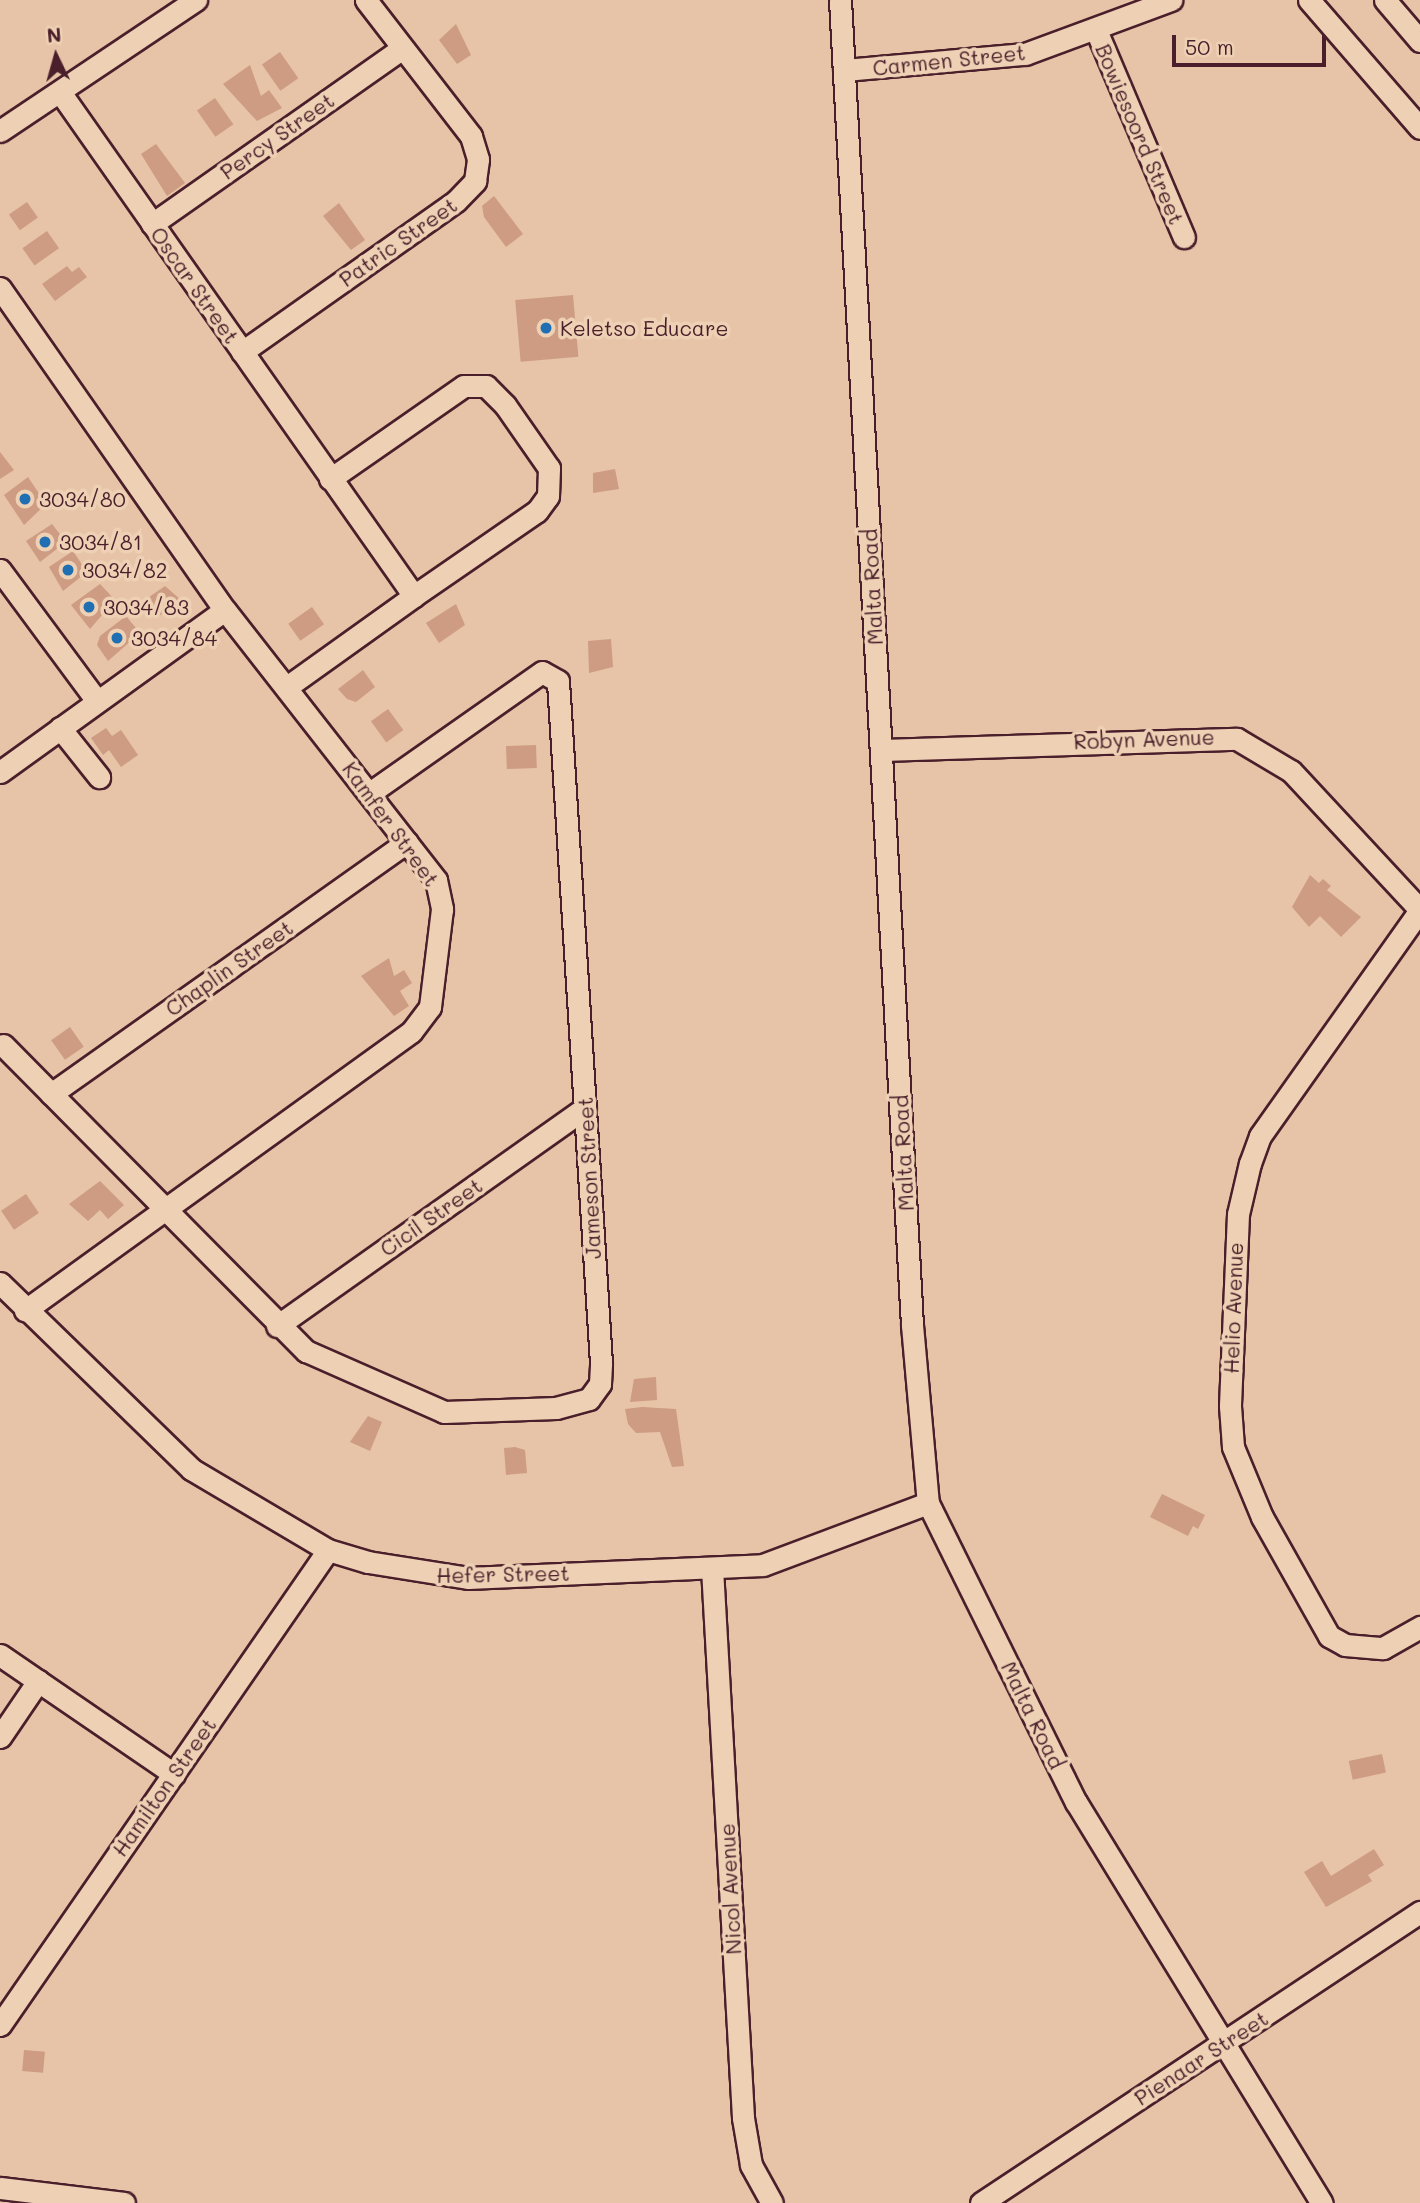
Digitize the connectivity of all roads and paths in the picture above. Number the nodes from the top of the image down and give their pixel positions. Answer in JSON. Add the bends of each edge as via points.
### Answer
{"nodes":[{"id":1,"x":195,"y":0,"type":"edge"},
{"id":2,"x":366,"y":0,"type":"edge"},
{"id":3,"x":840,"y":0,"type":"edge"},
{"id":4,"x":1171,"y":0,"type":"edge"},
{"id":5,"x":1309,"y":0,"type":"edge"},
{"id":6,"x":1385,"y":0,"type":"edge"},
{"id":7,"x":1096,"y":30,"type":"junction"},
{"id":8,"x":1420,"y":41,"type":"edge"},
{"id":9,"x":402,"y":48,"type":"junction"},
{"id":10,"x":844,"y":70,"type":"junction"},
{"id":11,"x":60,"y":92,"type":"junction"},
{"id":12,"x":1420,"y":128,"type":"edge"},
{"id":13,"x":0,"y":131,"type":"edge"},
{"id":14,"x":152,"y":224,"type":"junction"},
{"id":15,"x":1184,"y":237,"type":"dead end"},
{"id":16,"x":0,"y":288,"type":"edge"},
{"id":17,"x":242,"y":352,"type":"junction"},
{"id":18,"x":330,"y":479,"type":"junction"},
{"id":19,"x":2,"y":576,"type":"edge"},
{"id":20,"x":414,"y":596,"type":"junction"},
{"id":21,"x":225,"y":610,"type":"junction"},
{"id":22,"x":287,"y":687,"type":"junction"},
{"id":23,"x":97,"y":701,"type":"junction"},
{"id":24,"x":60,"y":727,"type":"junction"},
{"id":25,"x":882,"y":750,"type":"junction"},
{"id":26,"x":0,"y":772,"type":"edge"},
{"id":27,"x":99,"y":777,"type":"dead end"},
{"id":28,"x":372,"y":792,"type":"junction"},
{"id":29,"x":407,"y":842,"type":"junction"},
{"id":30,"x":1420,"y":910,"type":"edge"},
{"id":31,"x":3,"y":1045,"type":"dead end"},
{"id":32,"x":51,"y":1094,"type":"junction"},
{"id":33,"x":585,"y":1108,"type":"junction"},
{"id":34,"x":163,"y":1209,"type":"junction"},
{"id":35,"x":0,"y":1283,"type":"edge"},
{"id":36,"x":25,"y":1310,"type":"junction"},
{"id":37,"x":277,"y":1326,"type":"junction"},
{"id":38,"x":928,"y":1503,"type":"junction"},
{"id":39,"x":328,"y":1550,"type":"junction"},
{"id":40,"x":712,"y":1568,"type":"junction"},
{"id":41,"x":1420,"y":1628,"type":"edge"},
{"id":42,"x":0,"y":1655,"type":"edge"},
{"id":43,"x":38,"y":1681,"type":"junction"},
{"id":44,"x":0,"y":1737,"type":"edge"},
{"id":45,"x":174,"y":1774,"type":"junction"},
{"id":46,"x":1420,"y":1912,"type":"edge"},
{"id":47,"x":0,"y":2025,"type":"edge"},
{"id":48,"x":1227,"y":2041,"type":"junction"},
{"id":49,"x":0,"y":2188,"type":"edge"},
{"id":50,"x":60,"y":2200,"type":"edge"},
{"id":51,"x":124,"y":2203,"type":"edge"},
{"id":52,"x":772,"y":2203,"type":"edge"},
{"id":53,"x":981,"y":2203,"type":"edge"},
{"id":54,"x":1322,"y":2203,"type":"edge"}],
"edges":[{"from":1,"to":11,"type":"street"},
{"from":2,"to":9,"type":"street","name":"Patric Street"},
{"from":3,"to":10,"type":"street","name":"Malta Road"},
{"from":4,"to":7,"type":"street","name":"Carmen Street"},
{"from":5,"to":12,"type":"street"},
{"from":6,"to":8,"type":"street"},
{"from":7,"to":10,"type":"street","name":"Carmen Street","via":[[1004,57]]},
{"from":7,"to":15,"type":"street","name":"Bowiesoord Street"},
{"from":9,"to":14,"type":"street","name":"Percy Street"},
{"from":9,"to":17,"type":"street","name":"Patric Street","via":[[471,136],[478,159],[475,181],[456,201]]},
{"from":10,"to":25,"type":"street","name":"Malta Road"},
{"from":11,"to":13,"type":"street"},
{"from":11,"to":14,"type":"street","name":"Oscar Street"},
{"from":14,"to":17,"type":"street","name":"Oscar Street"},
{"from":16,"to":21,"type":"street","name":"Kamfer Street"},
{"from":17,"to":18,"type":"street","name":"Oscar Street"},
{"from":18,"to":20,"type":"street","name":"Oscar Street"},
{"from":18,"to":20,"type":"street","via":[[464,386],[486,386],[505,405],[549,468],[548,496],[537,511]]},
{"from":19,"to":23,"type":"street"},
{"from":20,"to":22,"type":"street"},
{"from":21,"to":22,"type":"street","name":"Kamfer Street"},
{"from":21,"to":23,"type":"street"},
{"from":22,"to":28,"type":"street","name":"Kamfer Street"},
{"from":23,"to":24,"type":"street"},
{"from":24,"to":26,"type":"street"},
{"from":24,"to":27,"type":"street"},
{"from":25,"to":30,"type":"street","name":"Robyn Avenue","via":[[1237,738],[1291,771]]},
{"from":25,"to":38,"type":"street","name":"Malta Road","via":[[912,1337]]},
{"from":28,"to":29,"type":"street","name":"Kamfer Street"},
{"from":28,"to":33,"type":"street","name":"Jameson Street","via":[[542,672],[558,681]]},
{"from":29,"to":32,"type":"street","name":"Chaplin Street"},
{"from":29,"to":34,"type":"street","name":"Kamfer Street","via":[[441,896],[426,1015],[400,1042]]},
{"from":30,"to":41,"type":"street","name":"Helio Avenue","via":[[1260,1136],[1238,1214],[1230,1406],[1233,1447],[1262,1517],[1329,1636],[1345,1645],[1374,1649]]},
{"from":31,"to":32,"type":"street"},
{"from":32,"to":34,"type":"street"},
{"from":33,"to":37,"type":"street","name":"Cicil Street"},
{"from":33,"to":37,"type":"street","name":"Jameson Street","via":[[602,1378],[589,1399],[556,1408],[433,1410],[306,1351]]},
{"from":34,"to":36,"type":"street","name":"Kamfer Street"},
{"from":34,"to":37,"type":"street","name":"Jameson Street"},
{"from":35,"to":36,"type":"street","name":"Hefer Street"},
{"from":36,"to":39,"type":"street","name":"Hefer Street","via":[[191,1469]]},
{"from":38,"to":40,"type":"street","name":"Hefer Street","via":[[786,1559]]},
{"from":38,"to":48,"type":"street","name":"Malta Road","via":[[1076,1802]]},
{"from":39,"to":40,"type":"street","name":"Hefer Street","via":[[441,1577]]},
{"from":39,"to":45,"type":"street","name":"Hamilton Street"},
{"from":40,"to":52,"type":"street","name":"Nicol Avenue","via":[[743,2118],[751,2165]]},
{"from":42,"to":43,"type":"street"},
{"from":43,"to":44,"type":"street"},
{"from":43,"to":45,"type":"street"},
{"from":45,"to":47,"type":"street","name":"Hamilton Street"},
{"from":46,"to":48,"type":"street","name":"Pienaar Street"},
{"from":48,"to":53,"type":"street","name":"Pienaar Street"},
{"from":48,"to":54,"type":"street","name":"Malta Road"},
{"from":49,"to":50,"type":"street"},
{"from":50,"to":51,"type":"street"}]}
